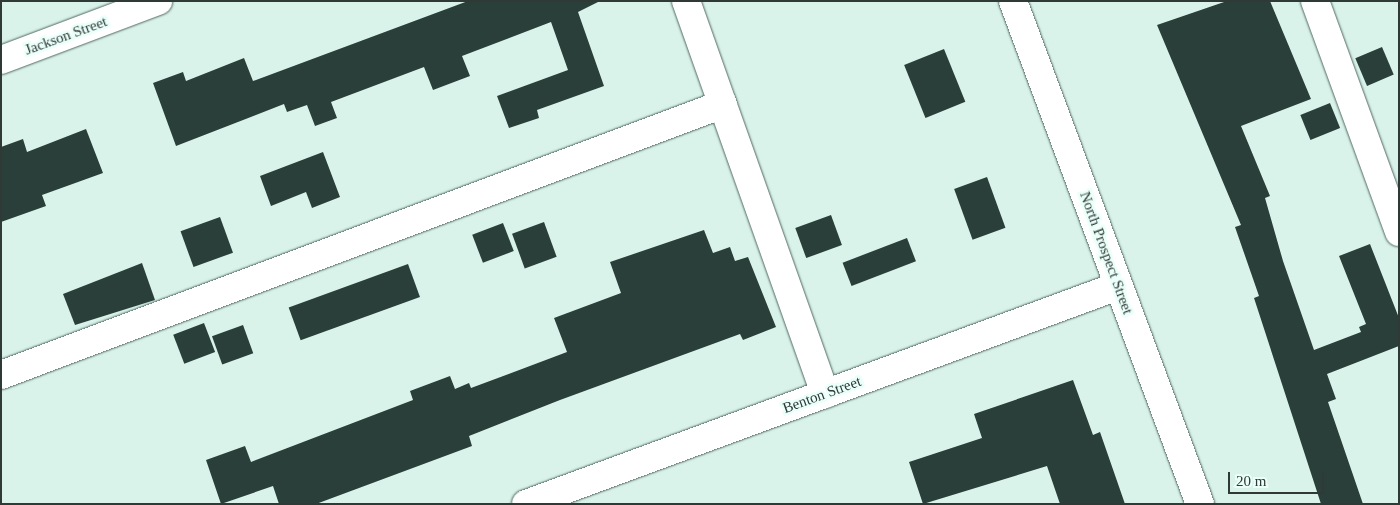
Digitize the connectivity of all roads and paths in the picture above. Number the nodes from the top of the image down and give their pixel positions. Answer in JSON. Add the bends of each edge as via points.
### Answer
{"nodes":[{"id":1,"x":158,"y":1,"type":"edge"},
{"id":2,"x":686,"y":1,"type":"edge"},
{"id":3,"x":1013,"y":1,"type":"edge"},
{"id":4,"x":1315,"y":1,"type":"edge"},
{"id":5,"x":1,"y":60,"type":"edge"},
{"id":6,"x":723,"y":104,"type":"junction"},
{"id":7,"x":1399,"y":232,"type":"edge"},
{"id":8,"x":1118,"y":286,"type":"junction"},
{"id":9,"x":1,"y":375,"type":"edge"},
{"id":10,"x":825,"y":394,"type":"junction"},
{"id":11,"x":526,"y":504,"type":"edge"},
{"id":12,"x":1200,"y":504,"type":"edge"}],
"edges":[{"from":1,"to":5,"type":"street","name":"Jackson Street"},
{"from":2,"to":6,"type":"street"},
{"from":3,"to":8,"type":"street","name":"North Prospect Street"},
{"from":4,"to":7,"type":"street"},
{"from":6,"to":9,"type":"street"},
{"from":6,"to":10,"type":"street"},
{"from":8,"to":10,"type":"street","name":"Benton Street"},
{"from":8,"to":12,"type":"street","name":"North Prospect Street"},
{"from":10,"to":11,"type":"street","name":"Benton Street"}]}
